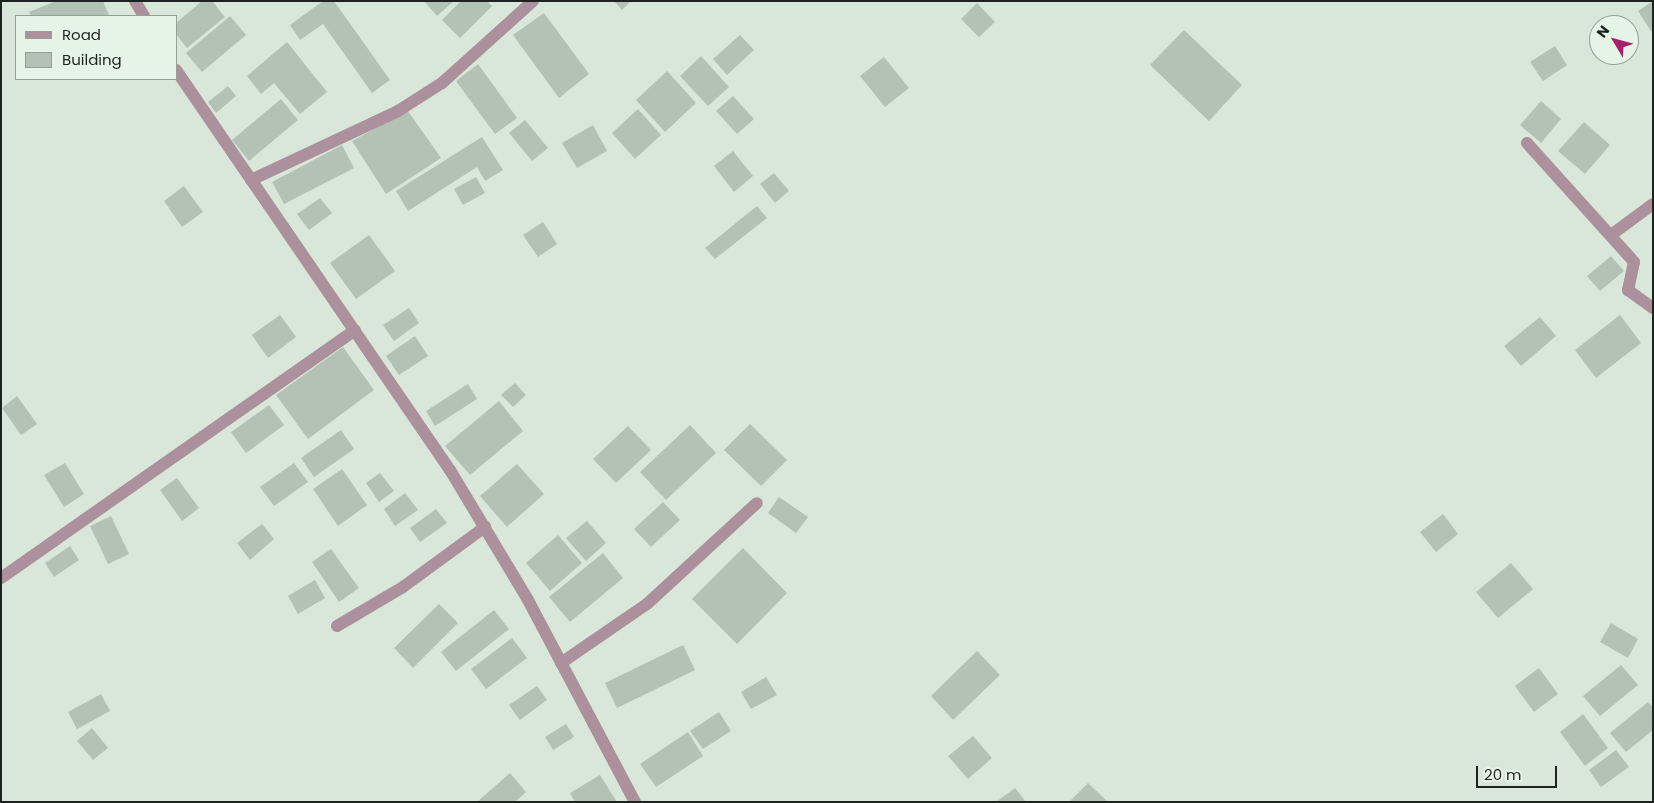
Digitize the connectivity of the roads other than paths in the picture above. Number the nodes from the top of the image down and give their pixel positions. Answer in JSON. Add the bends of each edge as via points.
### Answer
{"nodes":[{"id":1,"x":135,"y":1,"type":"edge"},
{"id":2,"x":533,"y":1,"type":"edge"},
{"id":3,"x":143,"y":15,"type":"edge"},
{"id":4,"x":178,"y":73,"type":"edge"},
{"id":5,"x":1528,"y":143,"type":"dead end"},
{"id":6,"x":251,"y":180,"type":"junction"},
{"id":7,"x":1653,"y":204,"type":"edge"},
{"id":8,"x":1611,"y":235,"type":"junction"},
{"id":9,"x":1653,"y":308,"type":"edge"},
{"id":10,"x":354,"y":330,"type":"junction"},
{"id":11,"x":757,"y":503,"type":"dead end"},
{"id":12,"x":485,"y":527,"type":"junction"},
{"id":13,"x":1,"y":578,"type":"edge"},
{"id":14,"x":337,"y":626,"type":"dead end"},
{"id":15,"x":562,"y":663,"type":"junction"},
{"id":16,"x":635,"y":802,"type":"edge"}],
"edges":[{"from":1,"to":3,"type":"street"},
{"from":2,"to":6,"type":"street","via":[[442,83],[398,111]]},
{"from":4,"to":6,"type":"street"},
{"from":5,"to":8,"type":"street"},
{"from":6,"to":10,"type":"street"},
{"from":7,"to":8,"type":"street"},
{"from":8,"to":9,"type":"street","via":[[1636,267],[1628,290]]},
{"from":10,"to":12,"type":"street"},
{"from":10,"to":13,"type":"street"},
{"from":11,"to":15,"type":"street","via":[[648,604]]},
{"from":12,"to":14,"type":"street","via":[[396,591]]},
{"from":12,"to":15,"type":"street"},
{"from":15,"to":16,"type":"street"}]}
